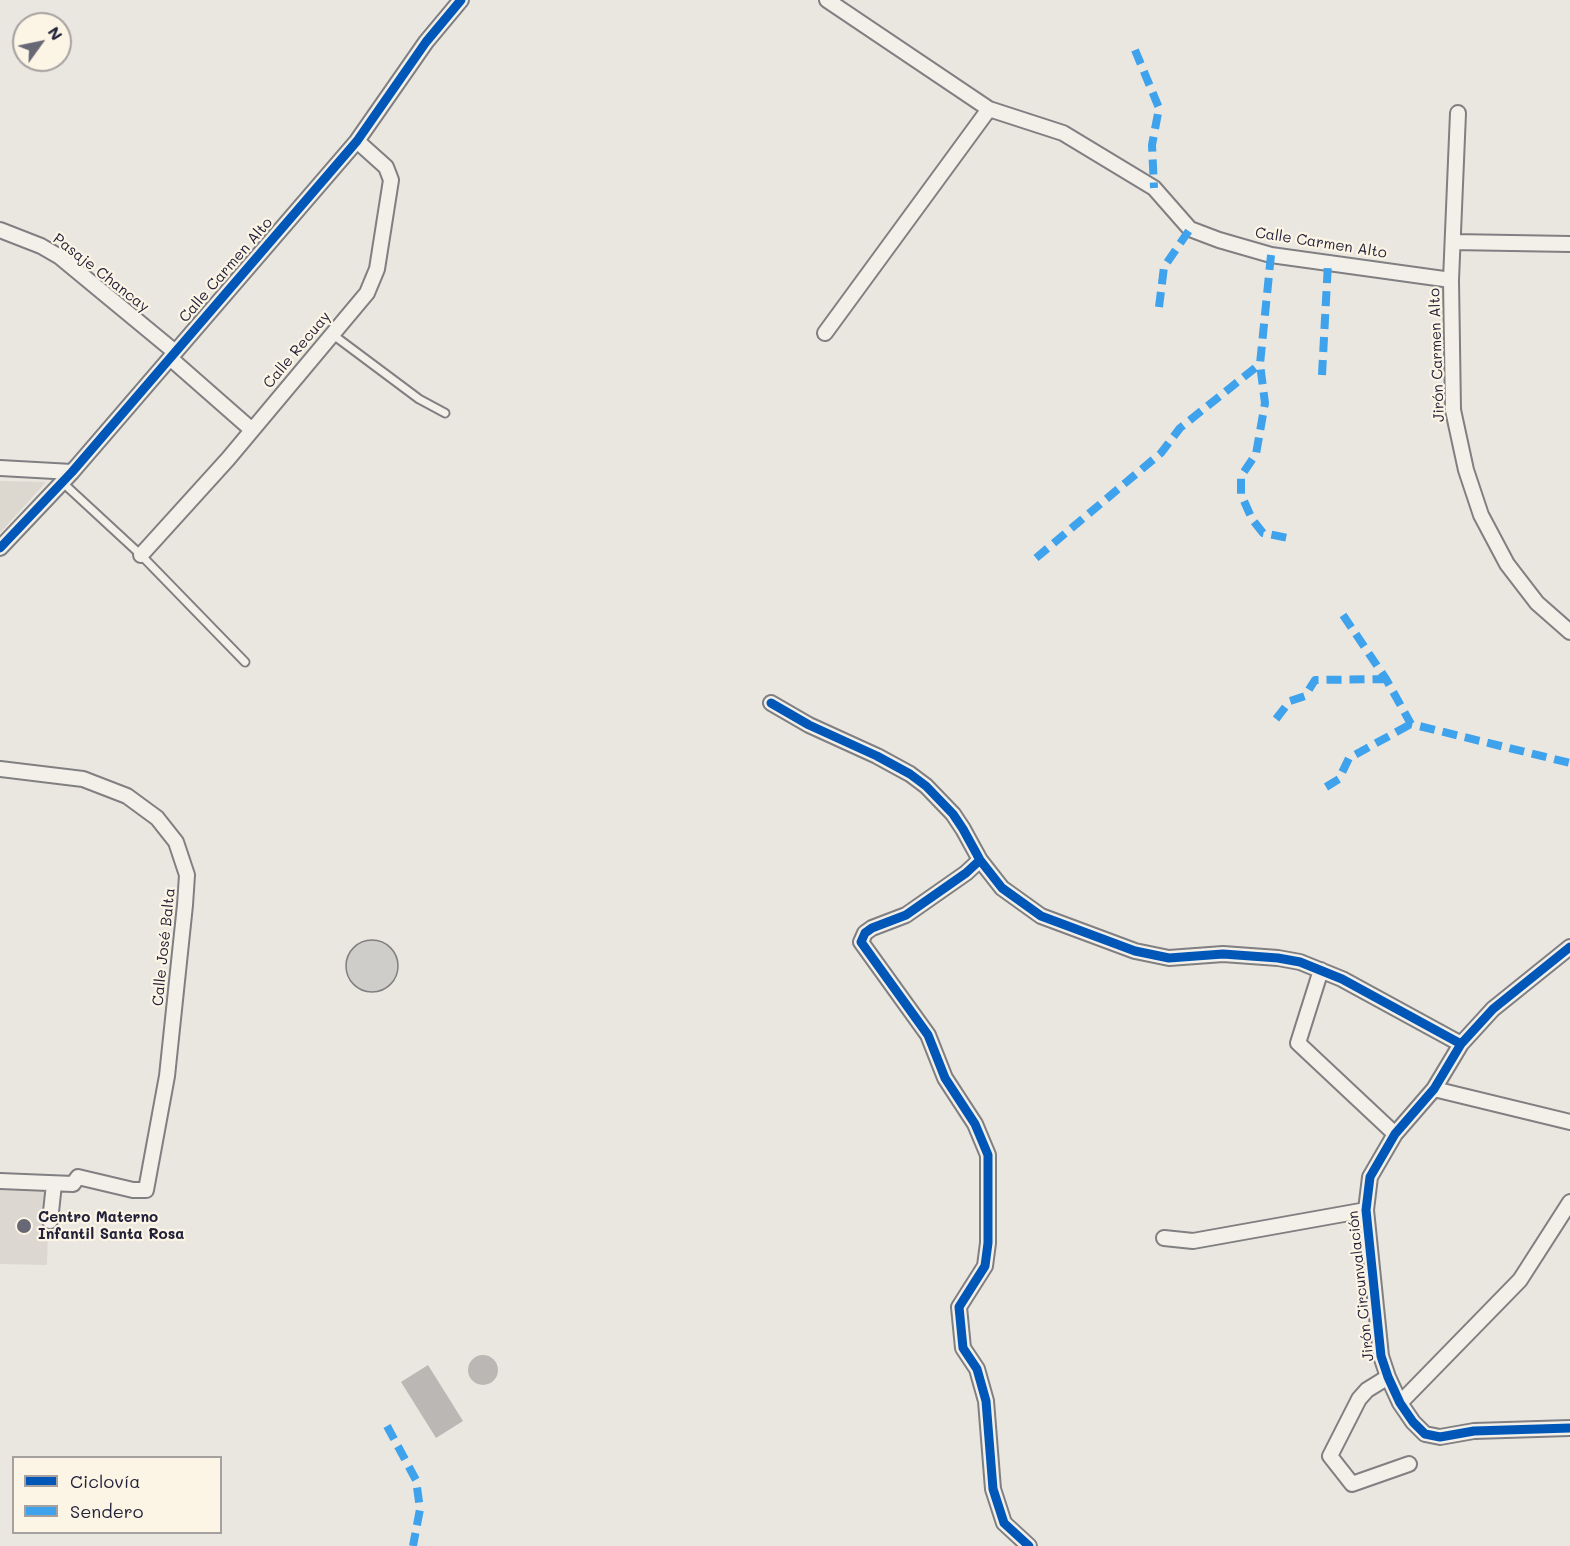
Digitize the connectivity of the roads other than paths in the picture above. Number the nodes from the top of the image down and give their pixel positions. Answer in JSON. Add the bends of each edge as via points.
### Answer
{"nodes":[{"id":1,"x":461,"y":0,"type":"edge"},
{"id":2,"x":827,"y":0,"type":"edge"},
{"id":3,"x":989,"y":109,"type":"junction"},
{"id":4,"x":1458,"y":113,"type":"dead end"},
{"id":5,"x":357,"y":141,"type":"junction"},
{"id":6,"x":0,"y":230,"type":"edge"},
{"id":7,"x":1453,"y":242,"type":"junction"},
{"id":8,"x":1570,"y":244,"type":"edge"},
{"id":9,"x":1451,"y":280,"type":"junction"},
{"id":10,"x":825,"y":333,"type":"dead end"},
{"id":11,"x":332,"y":334,"type":"junction"},
{"id":12,"x":173,"y":355,"type":"junction"},
{"id":13,"x":445,"y":413,"type":"dead end"},
{"id":14,"x":252,"y":430,"type":"junction"},
{"id":15,"x":0,"y":468,"type":"edge"},
{"id":16,"x":72,"y":472,"type":"junction"},
{"id":17,"x":62,"y":482,"type":"junction"},
{"id":18,"x":0,"y":548,"type":"edge"},
{"id":19,"x":141,"y":555,"type":"junction"},
{"id":20,"x":1570,"y":633,"type":"edge"},
{"id":21,"x":245,"y":662,"type":"dead end"},
{"id":22,"x":771,"y":703,"type":"dead end"},
{"id":23,"x":0,"y":769,"type":"edge"},
{"id":24,"x":980,"y":860,"type":"junction"},
{"id":25,"x":1570,"y":947,"type":"edge"},
{"id":26,"x":1321,"y":970,"type":"junction"},
{"id":27,"x":1461,"y":1044,"type":"junction"},
{"id":28,"x":1434,"y":1089,"type":"junction"},
{"id":29,"x":1570,"y":1122,"type":"edge"},
{"id":30,"x":1395,"y":1134,"type":"junction"},
{"id":31,"x":0,"y":1181,"type":"edge"},
{"id":32,"x":54,"y":1184,"type":"junction"},
{"id":33,"x":1570,"y":1202,"type":"edge"},
{"id":34,"x":1366,"y":1210,"type":"junction"},
{"id":35,"x":50,"y":1221,"type":"dead end"},
{"id":36,"x":1164,"y":1238,"type":"dead end"},
{"id":37,"x":1388,"y":1377,"type":"junction"},
{"id":38,"x":1400,"y":1403,"type":"junction"},
{"id":39,"x":1570,"y":1428,"type":"edge"},
{"id":40,"x":1409,"y":1464,"type":"dead end"},
{"id":41,"x":1029,"y":1546,"type":"edge"}],
"edges":[{"from":1,"to":5,"type":"street","name":"Calle Carmen Alto","via":[[426,42]]},
{"from":2,"to":3,"type":"street","name":"Calle Carmen Alto"},
{"from":3,"to":9,"type":"street","name":"Calle Carmen Alto","via":[[1064,133],[1154,188],[1190,229],[1219,240],[1271,255]]},
{"from":3,"to":10,"type":"street"},
{"from":4,"to":7,"type":"street","name":"Jirón Carmen Alto"},
{"from":5,"to":11,"type":"street","name":"Calle Recuay","via":[[386,167],[391,180],[376,269],[367,293]]},
{"from":5,"to":12,"type":"street","name":"Calle Carmen Alto"},
{"from":6,"to":12,"type":"street","name":"Pasaje Chancay","via":[[60,257]]},
{"from":7,"to":8,"type":"street"},
{"from":7,"to":9,"type":"street","name":"Jirón Carmen Alto"},
{"from":9,"to":20,"type":"street","name":"Jirón Carmen Alto","via":[[1453,410],[1481,515],[1507,564],[1537,603]]},
{"from":11,"to":13,"type":"lane","via":[[419,399]]},
{"from":11,"to":14,"type":"street","name":"Calle Recuay"},
{"from":12,"to":14,"type":"street","name":"Pasaje Chancay"},
{"from":12,"to":16,"type":"street","name":"Calle Carmen Alto"},
{"from":14,"to":19,"type":"street","name":"Calle Recuay"},
{"from":15,"to":16,"type":"street"},
{"from":16,"to":17,"type":"street","name":"Calle Carmen Alto"},
{"from":17,"to":18,"type":"street","name":"Calle Carmen Alto"},
{"from":17,"to":19,"type":"lane"},
{"from":19,"to":21,"type":"lane"},
{"from":22,"to":24,"type":"street","via":[[877,756],[926,786],[958,821]]},
{"from":23,"to":32,"type":"street","name":"Calle José Balta","via":[[83,779],[127,796],[157,818],[176,842],[187,875],[167,1076],[146,1190],[78,1177],[73,1184]]},
{"from":24,"to":26,"type":"street","via":[[1002,888],[1041,916],[1135,951],[1169,958],[1223,954],[1268,957]]},
{"from":24,"to":41,"type":"street","via":[[906,915],[872,928],[861,942],[928,1035],[945,1078],[975,1124],[988,1155],[988,1243],[985,1266],[959,1307],[963,1348],[977,1369],[986,1401],[993,1489],[1004,1523]]},
{"from":25,"to":27,"type":"street","name":"Jirón Circunvalación","via":[[1493,1009]]},
{"from":26,"to":27,"type":"street"},
{"from":26,"to":30,"type":"street","via":[[1298,1043]]},
{"from":27,"to":28,"type":"street","name":"Jirón Circunvalación"},
{"from":28,"to":29,"type":"street"},
{"from":28,"to":30,"type":"street","name":"Jirón Circunvalación"},
{"from":30,"to":34,"type":"street","name":"Jirón Circunvalación","via":[[1370,1177]]},
{"from":31,"to":32,"type":"street"},
{"from":32,"to":35,"type":"street"},
{"from":33,"to":38,"type":"street","via":[[1521,1280]]},
{"from":34,"to":36,"type":"street","via":[[1193,1241]]},
{"from":34,"to":37,"type":"street","name":"Jirón Circunvalación","via":[[1381,1356]]},
{"from":37,"to":38,"type":"street","name":"Jirón Circunvalación"},
{"from":37,"to":40,"type":"street","via":[[1359,1399],[1330,1456],[1352,1484]]},
{"from":38,"to":39,"type":"street","name":"Jirón Circunvalación","via":[[1425,1434],[1440,1437],[1474,1431]]}]}
